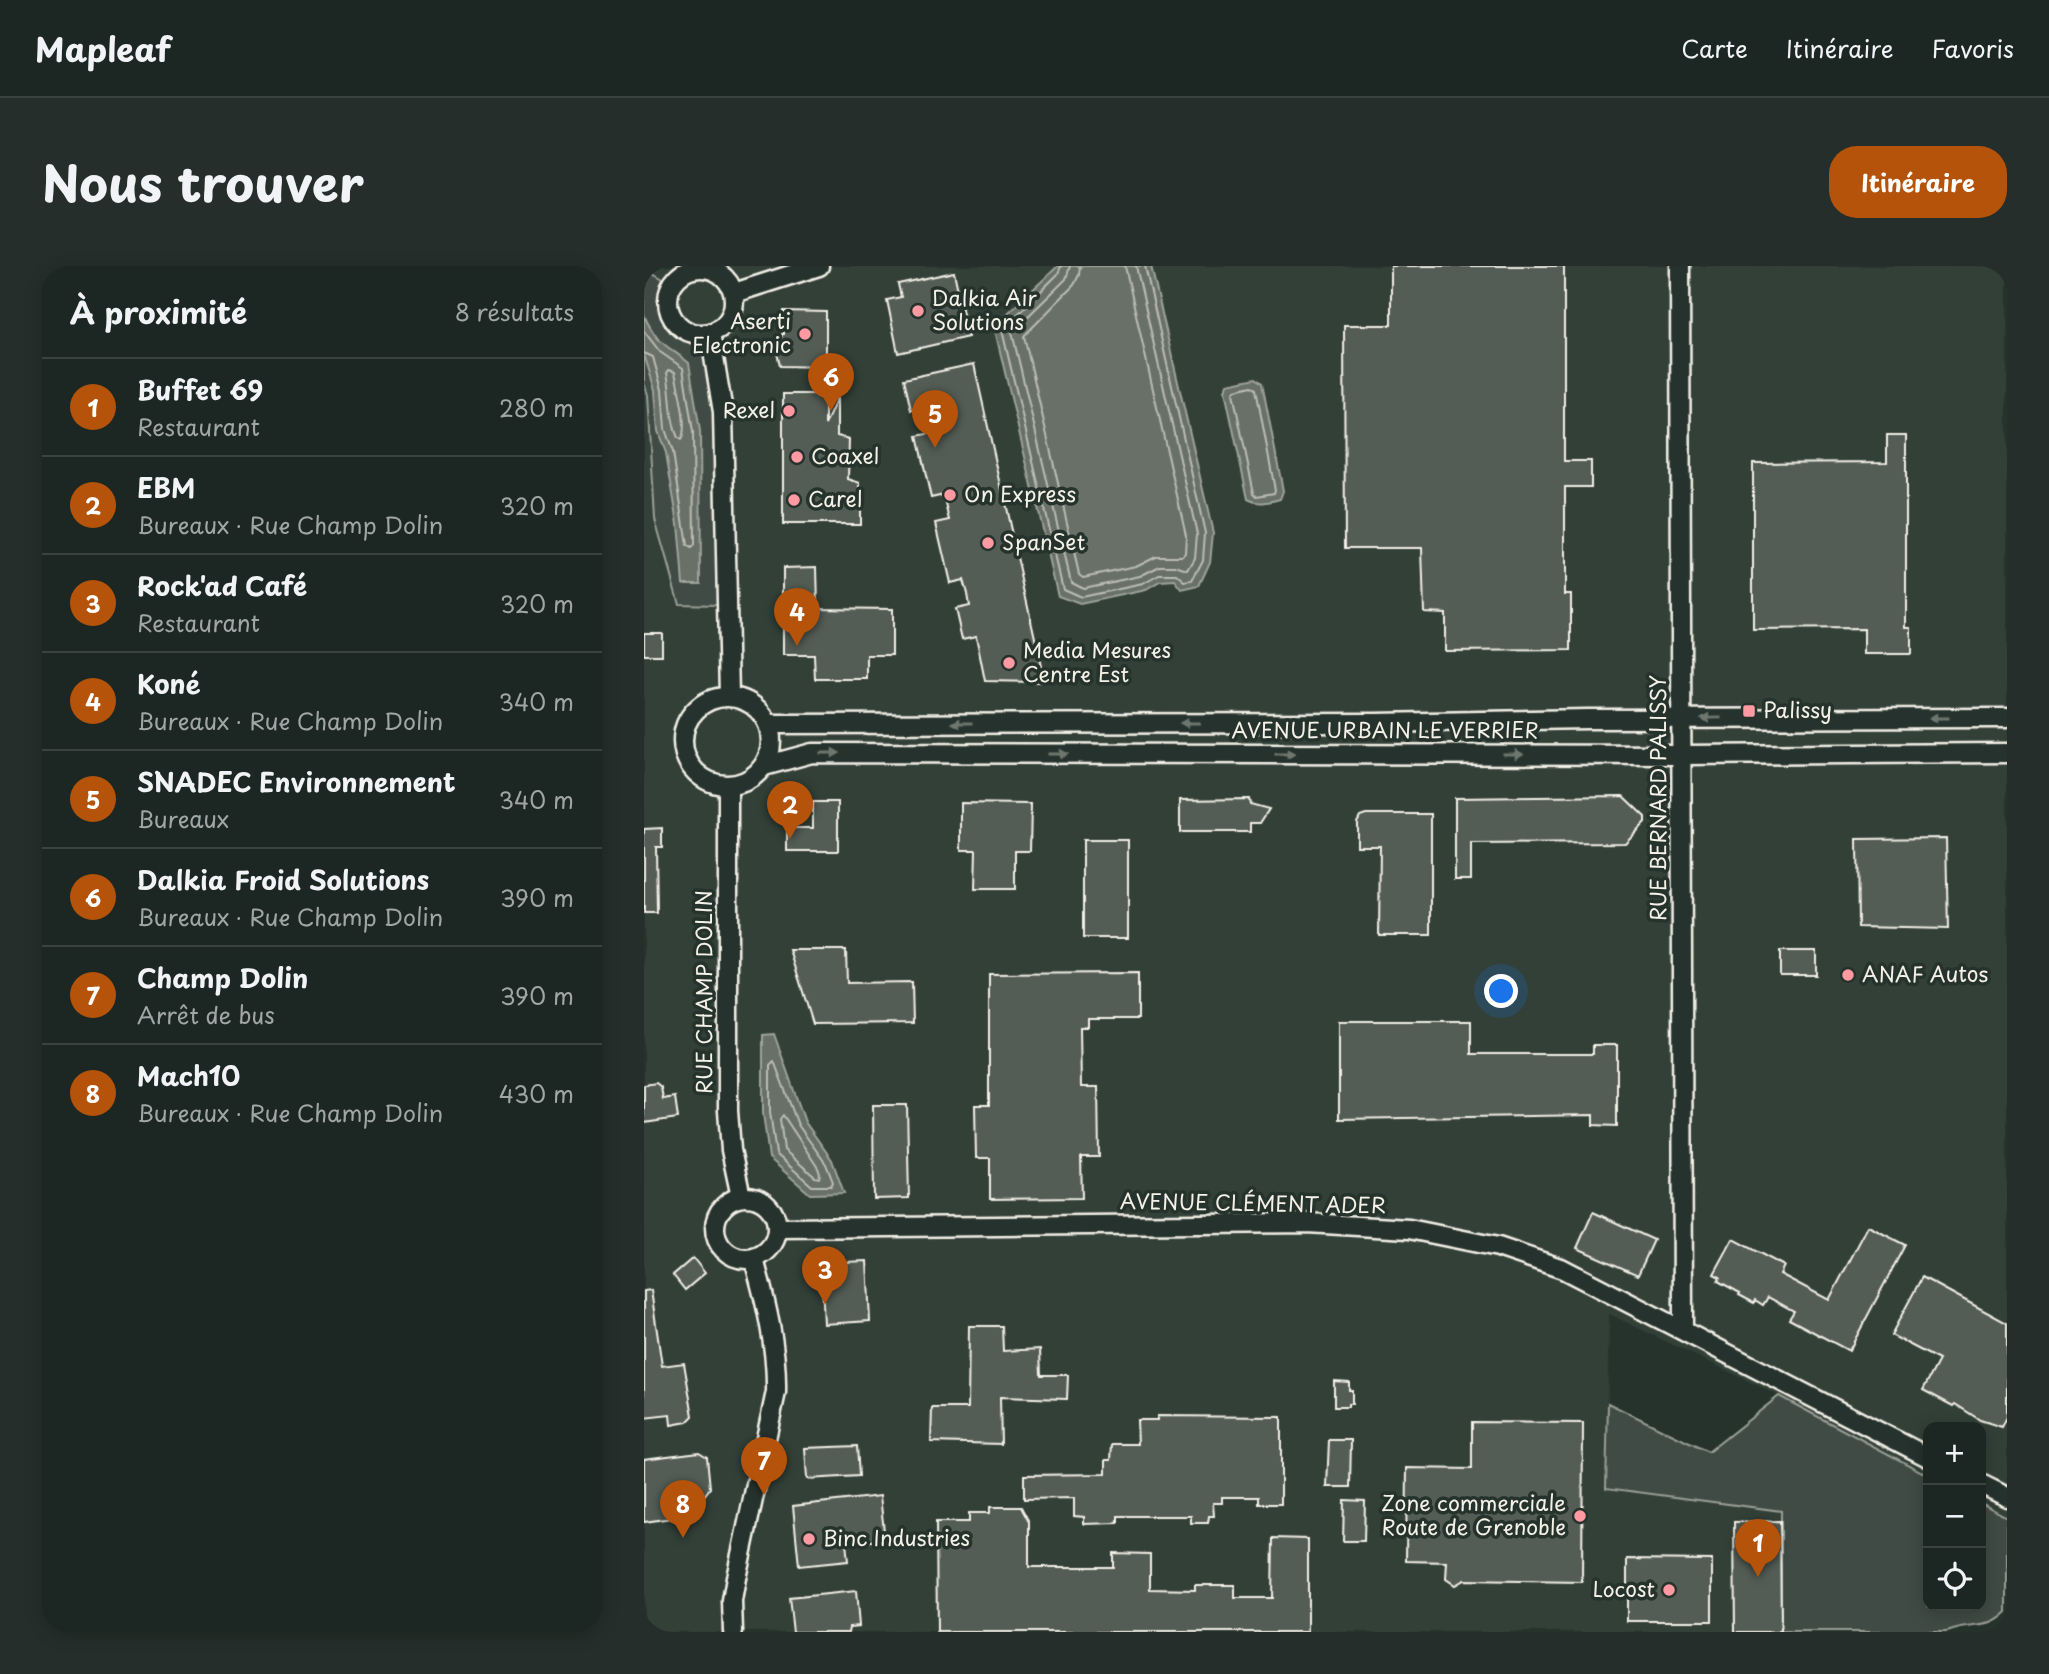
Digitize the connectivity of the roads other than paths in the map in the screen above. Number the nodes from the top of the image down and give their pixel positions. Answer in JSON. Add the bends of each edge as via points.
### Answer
{"nodes":[{"id":1,"x":819,"y":266,"type":"edge"},
{"id":2,"x":1680,"y":266,"type":"edge"},
{"id":3,"x":734,"y":293,"type":"junction"},
{"id":4,"x":710,"y":333,"type":"junction"},
{"id":5,"x":729,"y":696,"type":"junction"},
{"id":6,"x":1681,"y":718,"type":"junction"},
{"id":7,"x":2007,"y":718,"type":"edge"},
{"id":8,"x":768,"y":724,"type":"junction"},
{"id":9,"x":2007,"y":753,"type":"edge"},
{"id":10,"x":1681,"y":755,"type":"junction"},
{"id":11,"x":764,"y":766,"type":"junction"},
{"id":12,"x":728,"y":786,"type":"junction"},
{"id":13,"x":741,"y":1197,"type":"junction"},
{"id":14,"x":778,"y":1228,"type":"junction"},
{"id":15,"x":754,"y":1259,"type":"junction"},
{"id":16,"x":1683,"y":1329,"type":"junction"},
{"id":17,"x":1923,"y":1454,"type":"edge"},
{"id":18,"x":1983,"y":1485,"type":"edge"},
{"id":19,"x":2007,"y":1497,"type":"edge"},
{"id":20,"x":733,"y":1632,"type":"edge"}],
"edges":[{"from":1,"to":3,"type":"street"},
{"from":2,"to":6,"type":"street","name":"RUE BERNARD PALISSY"},
{"from":3,"to":4,"type":"street","via":[[733,313]]},
{"from":3,"to":4,"type":"street","via":[[721,274],[700,268],[689,270],[672,284],[668,295],[672,317],[688,332]]},
{"from":4,"to":5,"type":"street","via":[[723,412]]},
{"from":5,"to":8,"type":"street","via":[[752,705]]},
{"from":5,"to":12,"type":"street","via":[[692,713],[682,740],[690,767],[707,780]]},
{"from":7,"to":6,"type":"street","name":"AVENUE URBAIN LE VERRIER","one_way":true},
{"from":6,"to":8,"type":"street","name":"AVENUE URBAIN LE VERRIER","one_way":true},
{"from":6,"to":10,"type":"street","name":"RUE BERNARD PALISSY"},
{"from":8,"to":11,"type":"street","via":[[771,746]]},
{"from":9,"to":10,"type":"street","name":"AVENUE URBAIN LE VERRIER"},
{"from":11,"to":10,"type":"street","name":"AVENUE URBAIN LE VERRIER","one_way":true,"via":[[812,753]]},
{"from":10,"to":16,"type":"street","name":"RUE BERNARD PALISSY"},
{"from":11,"to":12,"type":"street","via":[[754,777]]},
{"from":12,"to":13,"type":"street","name":"RUE CHAMP DOLIN","via":[[728,1111]]},
{"from":13,"to":14,"type":"street","via":[[766,1204]]},
{"from":13,"to":15,"type":"street","via":[[731,1200],[717,1215],[715,1235],[734,1258]]},
{"from":14,"to":15,"type":"street","via":[[771,1247]]},
{"from":14,"to":16,"type":"street","name":"AVENUE CLÉMENT ADER","via":[[1307,1223],[1409,1228],[1498,1247],[1563,1269]]},
{"from":15,"to":20,"type":"street","via":[[777,1365],[776,1392],[734,1589]]},
{"from":16,"to":17,"type":"street","name":"AVENUE CLÉMENT ADER"},
{"from":18,"to":19,"type":"street"}]}
